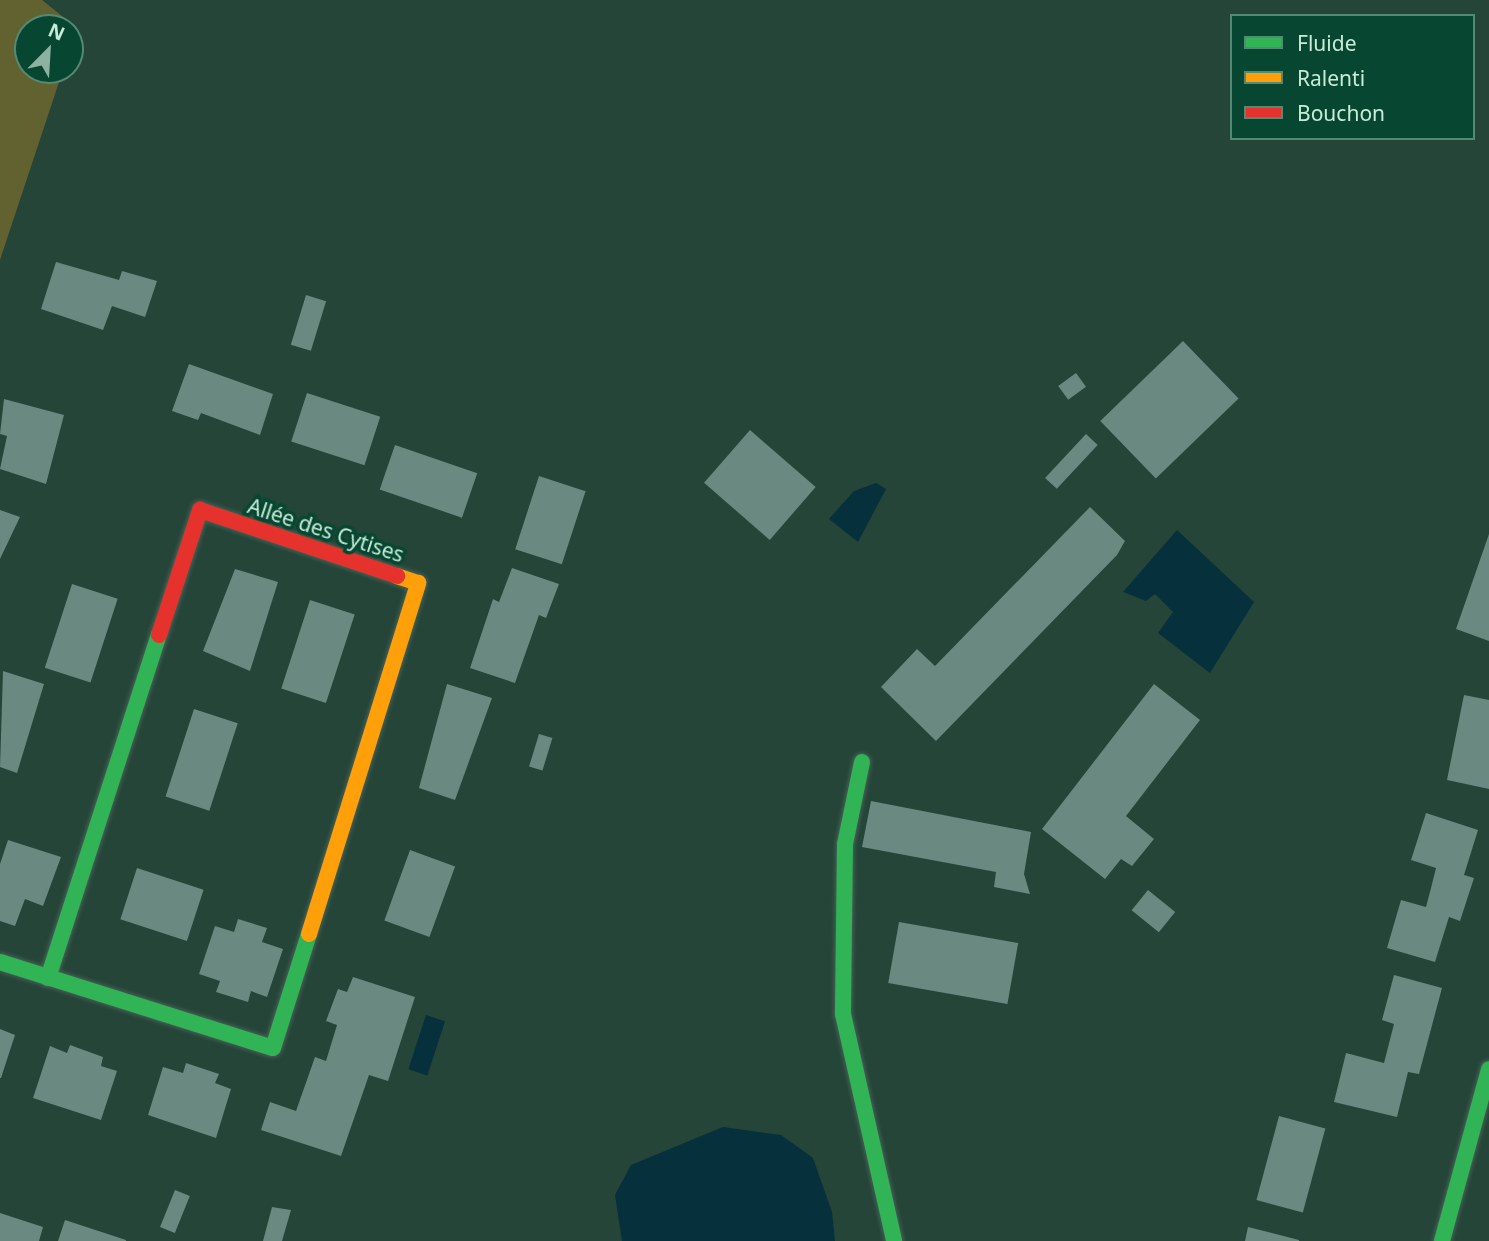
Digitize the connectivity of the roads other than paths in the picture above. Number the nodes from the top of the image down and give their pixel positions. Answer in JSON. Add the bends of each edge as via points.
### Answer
{"nodes":[{"id":1,"x":862,"y":762,"type":"dead end"},
{"id":2,"x":0,"y":962,"type":"edge"},
{"id":3,"x":48,"y":978,"type":"junction"},
{"id":4,"x":1489,"y":1069,"type":"edge"},
{"id":5,"x":894,"y":1241,"type":"edge"},
{"id":6,"x":1443,"y":1241,"type":"edge"}],
"edges":[{"from":1,"to":5,"type":"street","via":[[845,844],[844,1014]]},
{"from":2,"to":3,"type":"street","name":"Allée des Cytises"},
{"from":3,"to":3,"type":"street","name":"Allée des Cytises","via":[[273,1048],[418,583],[200,510]]},
{"from":4,"to":6,"type":"street"}]}
